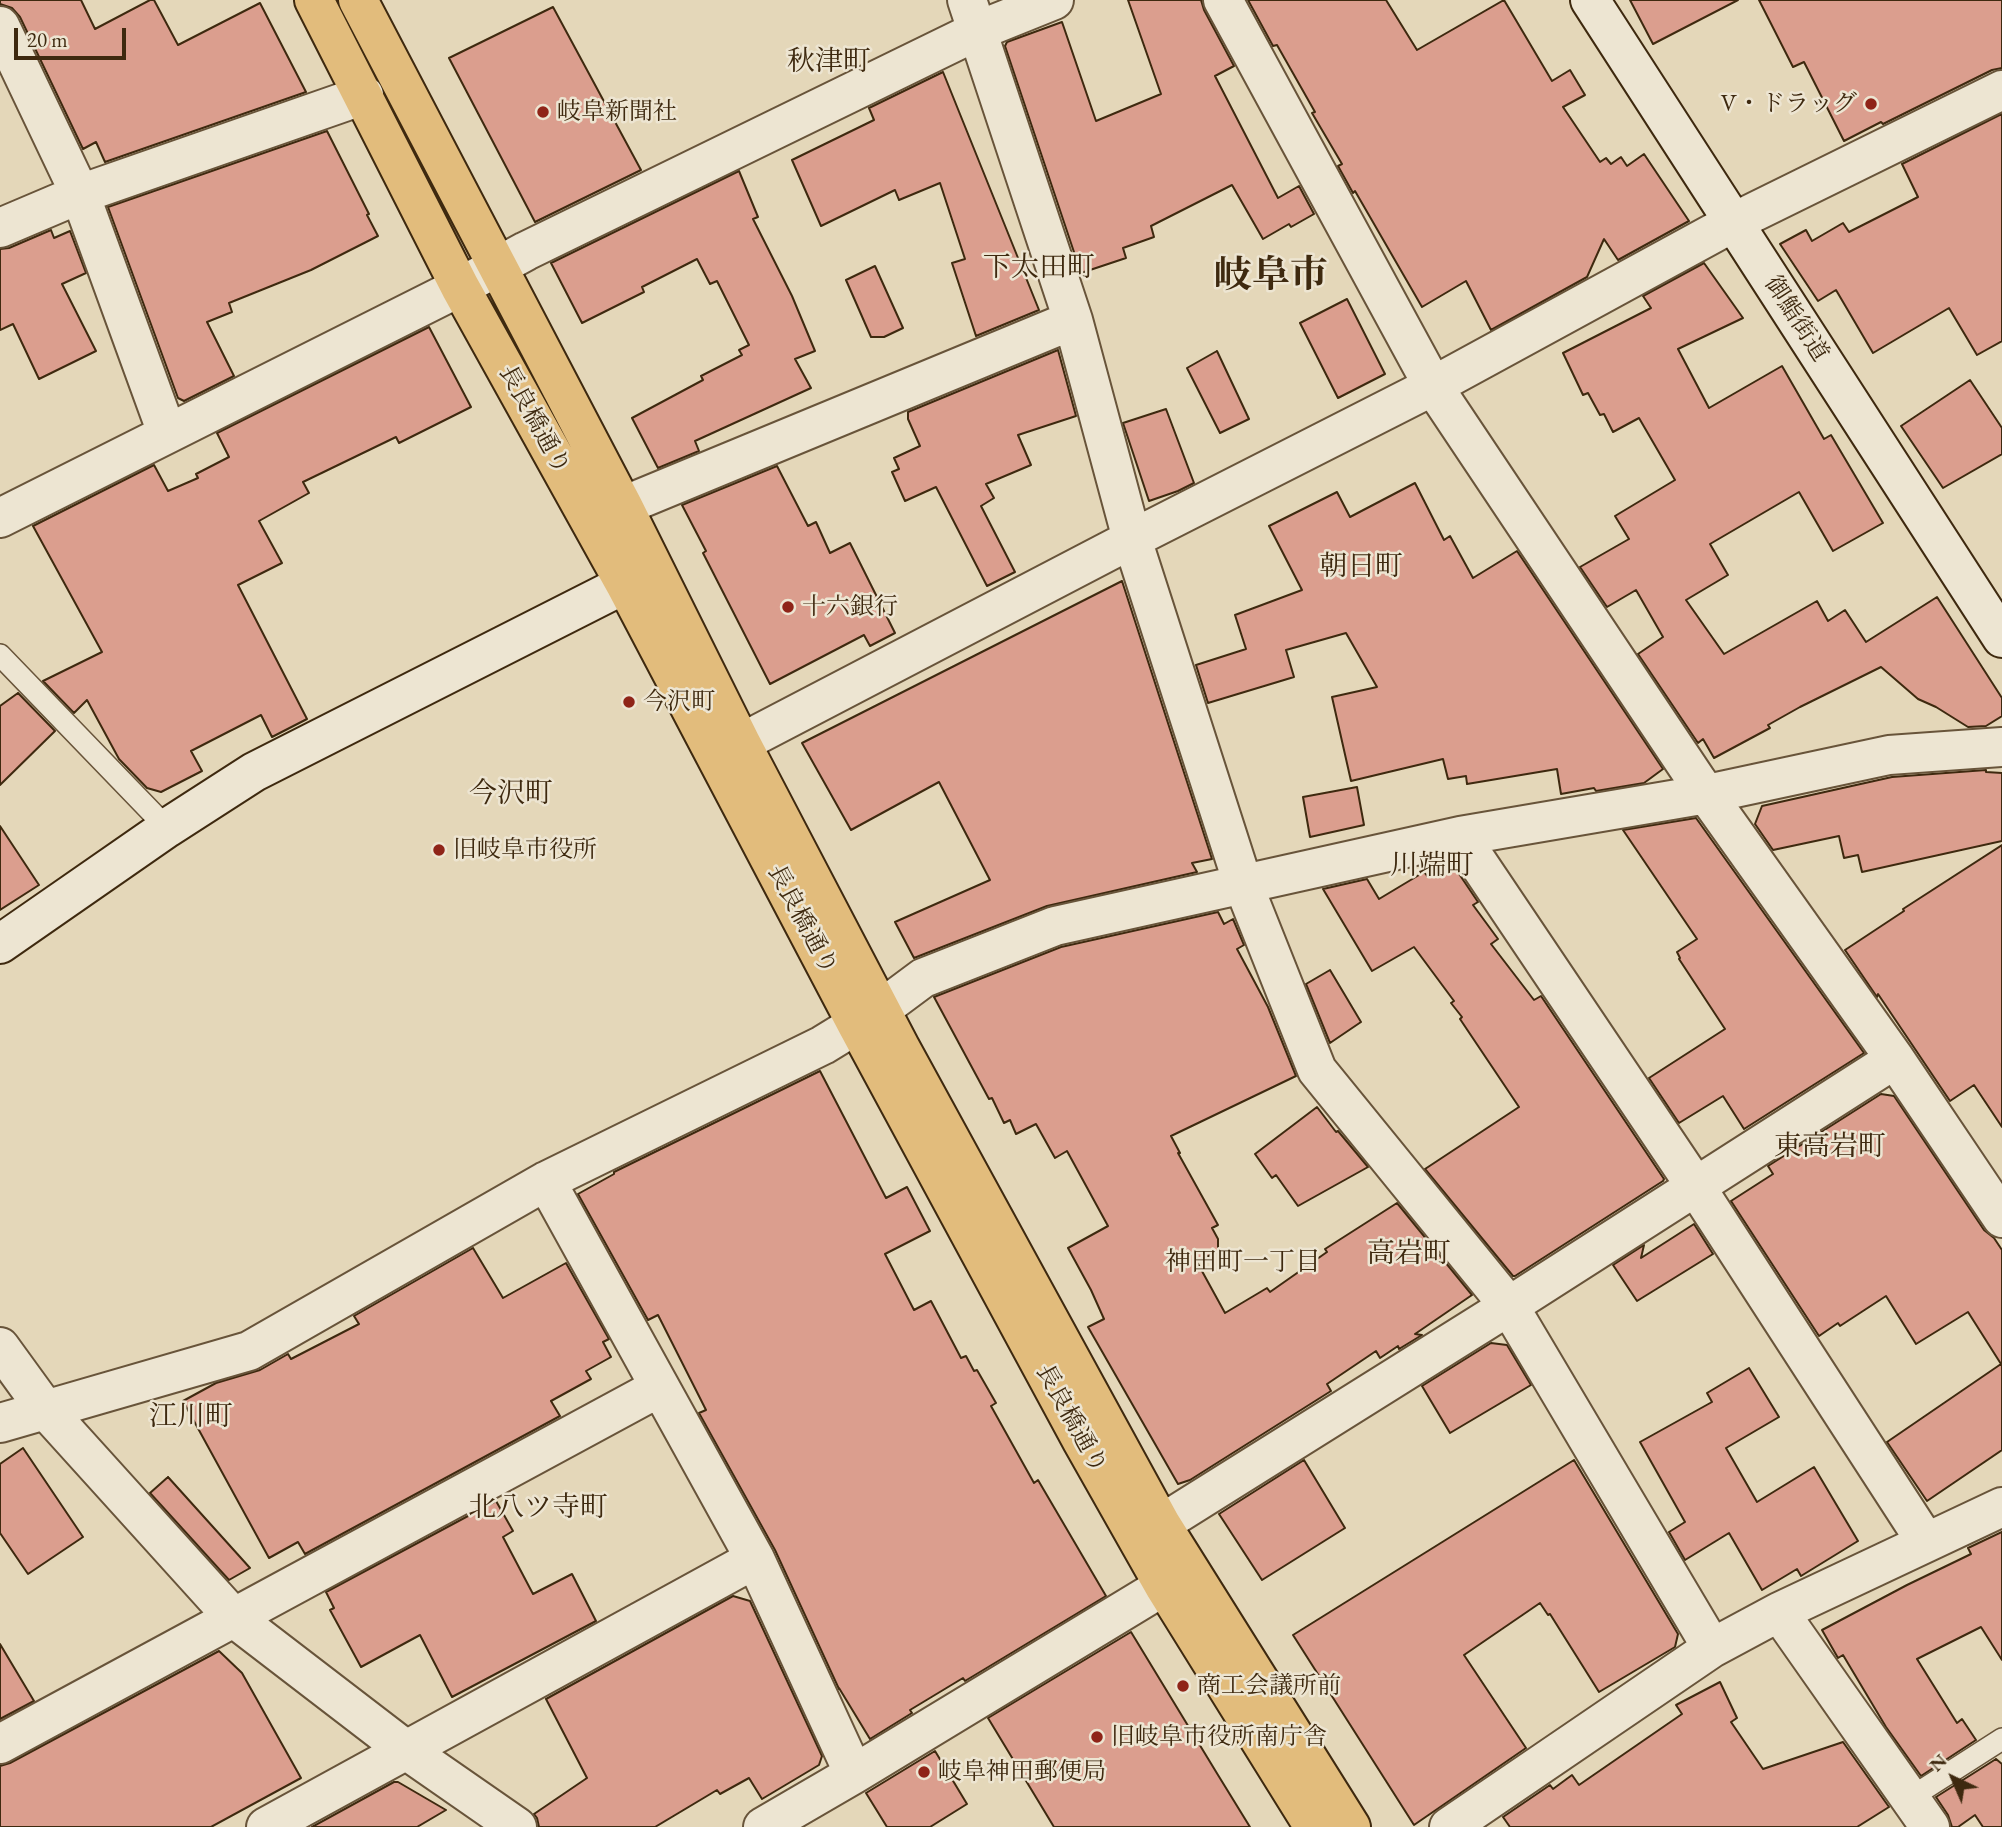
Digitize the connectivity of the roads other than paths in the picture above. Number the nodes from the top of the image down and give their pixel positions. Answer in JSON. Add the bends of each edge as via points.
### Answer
{"nodes":[{"id":1,"x":314,"y":0,"type":"edge"},
{"id":2,"x":358,"y":0,"type":"edge"},
{"id":3,"x":1054,"y":0,"type":"edge"},
{"id":4,"x":1223,"y":0,"type":"edge"},
{"id":5,"x":1590,"y":0,"type":"edge"},
{"id":6,"x":972,"y":16,"type":"edge"},
{"id":7,"x":0,"y":26,"type":"edge"},
{"id":8,"x":2002,"y":90,"type":"edge"},
{"id":9,"x":364,"y":95,"type":"junction"},
{"id":10,"x":80,"y":194,"type":"junction"},
{"id":11,"x":1734,"y":222,"type":"junction"},
{"id":12,"x":0,"y":228,"type":"edge"},
{"id":13,"x":496,"y":266,"type":"junction"},
{"id":14,"x":460,"y":287,"type":"junction"},
{"id":15,"x":1073,"y":320,"type":"junction"},
{"id":16,"x":1433,"y":386,"type":"junction"},
{"id":17,"x":167,"y":433,"type":"junction"},
{"id":18,"x":623,"y":506,"type":"junction"},
{"id":19,"x":0,"y":518,"type":"edge"},
{"id":20,"x":1132,"y":539,"type":"junction"},
{"id":21,"x":625,"y":584,"type":"junction"},
{"id":22,"x":2002,"y":638,"type":"edge"},
{"id":23,"x":0,"y":655,"type":"edge"},
{"id":24,"x":741,"y":743,"type":"junction"},
{"id":25,"x":2002,"y":747,"type":"edge"},
{"id":26,"x":1707,"y":794,"type":"junction"},
{"id":27,"x":167,"y":828,"type":"junction"},
{"id":28,"x":1460,"y":836,"type":"junction"},
{"id":29,"x":1243,"y":884,"type":"junction"},
{"id":30,"x":0,"y":944,"type":"edge"},
{"id":31,"x":868,"y":1017,"type":"junction"},
{"id":32,"x":1895,"y":1059,"type":"junction"},
{"id":33,"x":547,"y":1181,"type":"junction"},
{"id":34,"x":1696,"y":1186,"type":"junction"},
{"id":35,"x":2002,"y":1218,"type":"edge"},
{"id":36,"x":1509,"y":1306,"type":"junction"},
{"id":37,"x":0,"y":1347,"type":"edge"},
{"id":38,"x":660,"y":1387,"type":"junction"},
{"id":39,"x":45,"y":1409,"type":"junction"},
{"id":40,"x":0,"y":1423,"type":"edge"},
{"id":41,"x":2002,"y":1507,"type":"edge"},
{"id":42,"x":1161,"y":1524,"type":"junction"},
{"id":43,"x":1926,"y":1542,"type":"junction"},
{"id":44,"x":755,"y":1559,"type":"junction"},
{"id":45,"x":1164,"y":1586,"type":"junction"},
{"id":46,"x":1779,"y":1612,"type":"junction"},
{"id":47,"x":234,"y":1618,"type":"junction"},
{"id":48,"x":1712,"y":1648,"type":"junction"},
{"id":49,"x":2002,"y":1739,"type":"edge"},
{"id":50,"x":0,"y":1744,"type":"edge"},
{"id":51,"x":406,"y":1750,"type":"junction"},
{"id":52,"x":854,"y":1774,"type":"junction"},
{"id":53,"x":1920,"y":1812,"type":"edge"},
{"id":54,"x":266,"y":1827,"type":"edge"},
{"id":55,"x":517,"y":1827,"type":"edge"},
{"id":56,"x":762,"y":1827,"type":"edge"},
{"id":57,"x":1314,"y":1827,"type":"edge"},
{"id":58,"x":1351,"y":1827,"type":"edge"},
{"id":59,"x":1449,"y":1827,"type":"edge"}],
"edges":[{"from":1,"to":9,"type":"highway","name":"長良橋通り"},
{"from":2,"to":13,"type":"highway","name":"長良橋通り"},
{"from":3,"to":6,"type":"street"},
{"from":4,"to":16,"type":"street"},
{"from":5,"to":11,"type":"street","name":"御鮨街道"},
{"from":6,"to":13,"type":"street"},
{"from":6,"to":15,"type":"street"},
{"from":7,"to":10,"type":"street"},
{"from":8,"to":11,"type":"street"},
{"from":9,"to":10,"type":"street"},
{"from":9,"to":14,"type":"highway","name":"長良橋通り"},
{"from":10,"to":12,"type":"street"},
{"from":10,"to":17,"type":"street"},
{"from":11,"to":16,"type":"street"},
{"from":11,"to":22,"type":"street","name":"御鮨街道"},
{"from":13,"to":14,"type":"street"},
{"from":13,"to":18,"type":"highway","name":"長良橋通り"},
{"from":14,"to":17,"type":"street"},
{"from":14,"to":21,"type":"highway","name":"長良橋通り"},
{"from":15,"to":18,"type":"street"},
{"from":15,"to":20,"type":"street"},
{"from":16,"to":20,"type":"street"},
{"from":16,"to":26,"type":"street"},
{"from":17,"to":19,"type":"street"},
{"from":18,"to":24,"type":"highway","name":"長良橋通り"},
{"from":20,"to":24,"type":"street"},
{"from":20,"to":29,"type":"street"},
{"from":21,"to":27,"type":"street","via":[[254,772]]},
{"from":21,"to":31,"type":"highway","name":"長良橋通り"},
{"from":23,"to":27,"type":"lane"},
{"from":24,"to":31,"type":"highway","name":"長良橋通り"},
{"from":25,"to":26,"type":"street","via":[[1889,755]]},
{"from":26,"to":28,"type":"street"},
{"from":26,"to":32,"type":"street"},
{"from":27,"to":30,"type":"street"},
{"from":28,"to":29,"type":"street"},
{"from":28,"to":34,"type":"street"},
{"from":29,"to":31,"type":"street","via":[[1055,926],[923,978]]},
{"from":29,"to":36,"type":"street","via":[[1317,1070]]},
{"from":31,"to":33,"type":"street","via":[[823,1045]]},
{"from":31,"to":42,"type":"highway","name":"長良橋通り"},
{"from":31,"to":45,"type":"highway","name":"長良橋通り","via":[[1082,1441]]},
{"from":32,"to":34,"type":"street"},
{"from":32,"to":35,"type":"street"},
{"from":33,"to":38,"type":"street"},
{"from":33,"to":39,"type":"street","via":[[249,1351]]},
{"from":34,"to":36,"type":"street"},
{"from":34,"to":43,"type":"street"},
{"from":36,"to":42,"type":"street"},
{"from":36,"to":48,"type":"street"},
{"from":37,"to":39,"type":"street"},
{"from":38,"to":44,"type":"street"},
{"from":38,"to":47,"type":"street"},
{"from":39,"to":40,"type":"street"},
{"from":39,"to":47,"type":"street"},
{"from":41,"to":43,"type":"street"},
{"from":42,"to":58,"type":"highway","name":"長良橋通り"},
{"from":43,"to":46,"type":"street"},
{"from":44,"to":51,"type":"street"},
{"from":44,"to":52,"type":"street"},
{"from":45,"to":52,"type":"street"},
{"from":45,"to":57,"type":"highway","name":"長良橋通り"},
{"from":46,"to":48,"type":"street"},
{"from":46,"to":53,"type":"street"},
{"from":47,"to":50,"type":"street"},
{"from":47,"to":51,"type":"street"},
{"from":48,"to":59,"type":"street"},
{"from":49,"to":53,"type":"lane"},
{"from":51,"to":54,"type":"street"},
{"from":51,"to":55,"type":"street"},
{"from":52,"to":56,"type":"street"}]}
